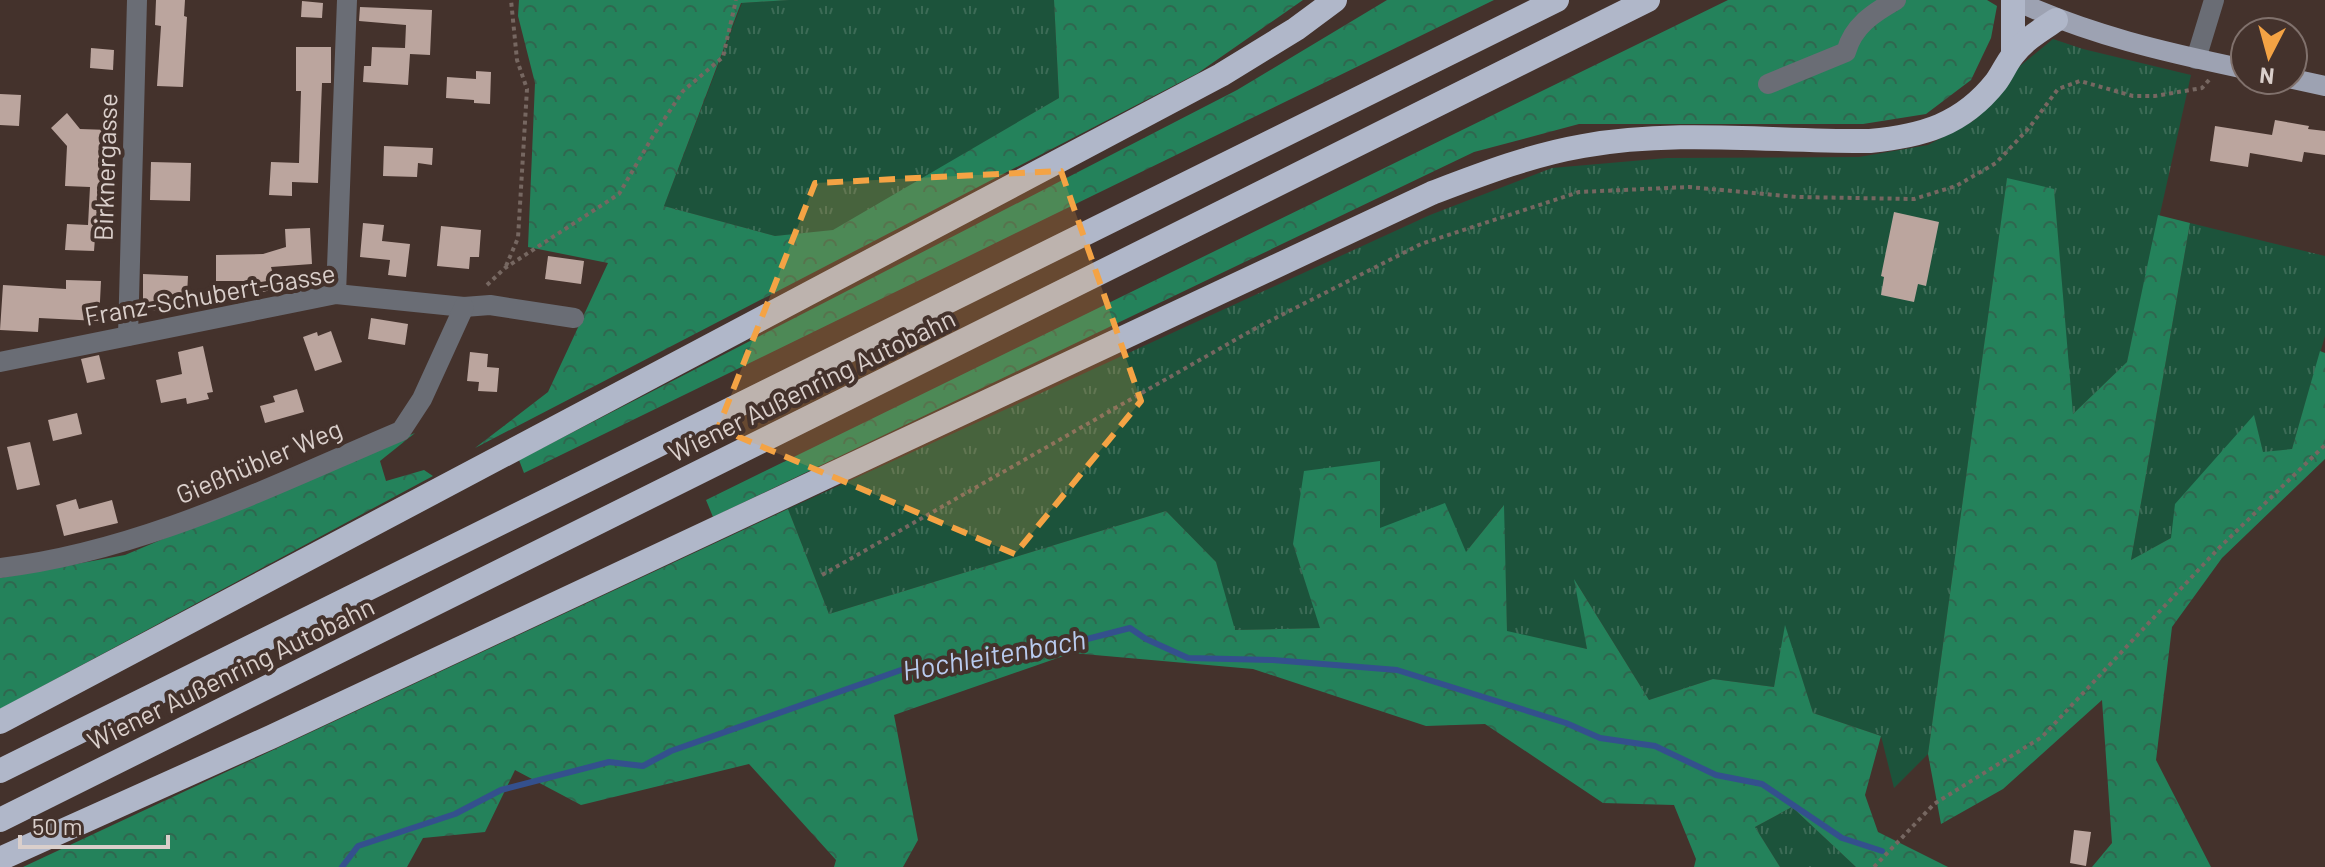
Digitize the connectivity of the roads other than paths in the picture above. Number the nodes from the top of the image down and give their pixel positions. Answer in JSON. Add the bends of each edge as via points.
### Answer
{"nodes":[{"id":1,"x":137,"y":0,"type":"edge"},
{"id":2,"x":347,"y":0,"type":"edge"},
{"id":3,"x":1335,"y":0,"type":"edge"},
{"id":4,"x":1557,"y":0,"type":"edge"},
{"id":5,"x":1648,"y":0,"type":"edge"},
{"id":6,"x":1896,"y":0,"type":"edge"},
{"id":7,"x":2014,"y":0,"type":"edge"},
{"id":8,"x":2215,"y":1,"type":"edge"},
{"id":9,"x":2056,"y":20,"type":"junction"},
{"id":10,"x":2013,"y":54,"type":"junction"},
{"id":11,"x":2206,"y":61,"type":"junction"},
{"id":12,"x":2229,"y":66,"type":"edge"},
{"id":13,"x":1768,"y":84,"type":"dead end"},
{"id":14,"x":336,"y":294,"type":"junction"},
{"id":15,"x":464,"y":307,"type":"junction"},
{"id":16,"x":574,"y":318,"type":"dead end"},
{"id":17,"x":128,"y":336,"type":"junction"},
{"id":18,"x":0,"y":362,"type":"edge"},
{"id":19,"x":0,"y":568,"type":"edge"},
{"id":20,"x":0,"y":722,"type":"edge"},
{"id":21,"x":0,"y":771,"type":"edge"},
{"id":22,"x":0,"y":820,"type":"edge"},
{"id":23,"x":0,"y":859,"type":"edge"}],
"edges":[{"from":1,"to":17,"type":"street","name":"Birknergasse"},
{"from":2,"to":14,"type":"street"},
{"from":3,"to":20,"type":"highway","via":[[1207,82]]},
{"from":4,"to":21,"type":"highway","name":"Wiener Außenring Autobahn"},
{"from":5,"to":22,"type":"highway","name":"Wiener Außenring Autobahn"},
{"from":6,"to":13,"type":"street","via":[[1873,12],[1850,36],[1846,52]]},
{"from":7,"to":9,"type":"main road"},
{"from":7,"to":10,"type":"highway"},
{"from":8,"to":11,"type":"street"},
{"from":9,"to":10,"type":"highway"},
{"from":9,"to":11,"type":"main road"},
{"from":10,"to":23,"type":"highway","via":[[1968,110],[1924,133],[1870,141],[1626,140],[1551,152],[1432,193]]},
{"from":11,"to":12,"type":"main road"},
{"from":14,"to":15,"type":"street","name":"Franz-Schubert-Gasse"},
{"from":14,"to":17,"type":"street","name":"Franz-Schubert-Gasse"},
{"from":15,"to":16,"type":"street","name":"Franz-Schubert-Gasse","via":[[490,305]]},
{"from":15,"to":19,"type":"street","name":"Gießhübler Weg","via":[[422,399],[401,431],[187,521],[107,547]]},
{"from":17,"to":18,"type":"street","name":"Franz-Schubert-Gasse"}]}
